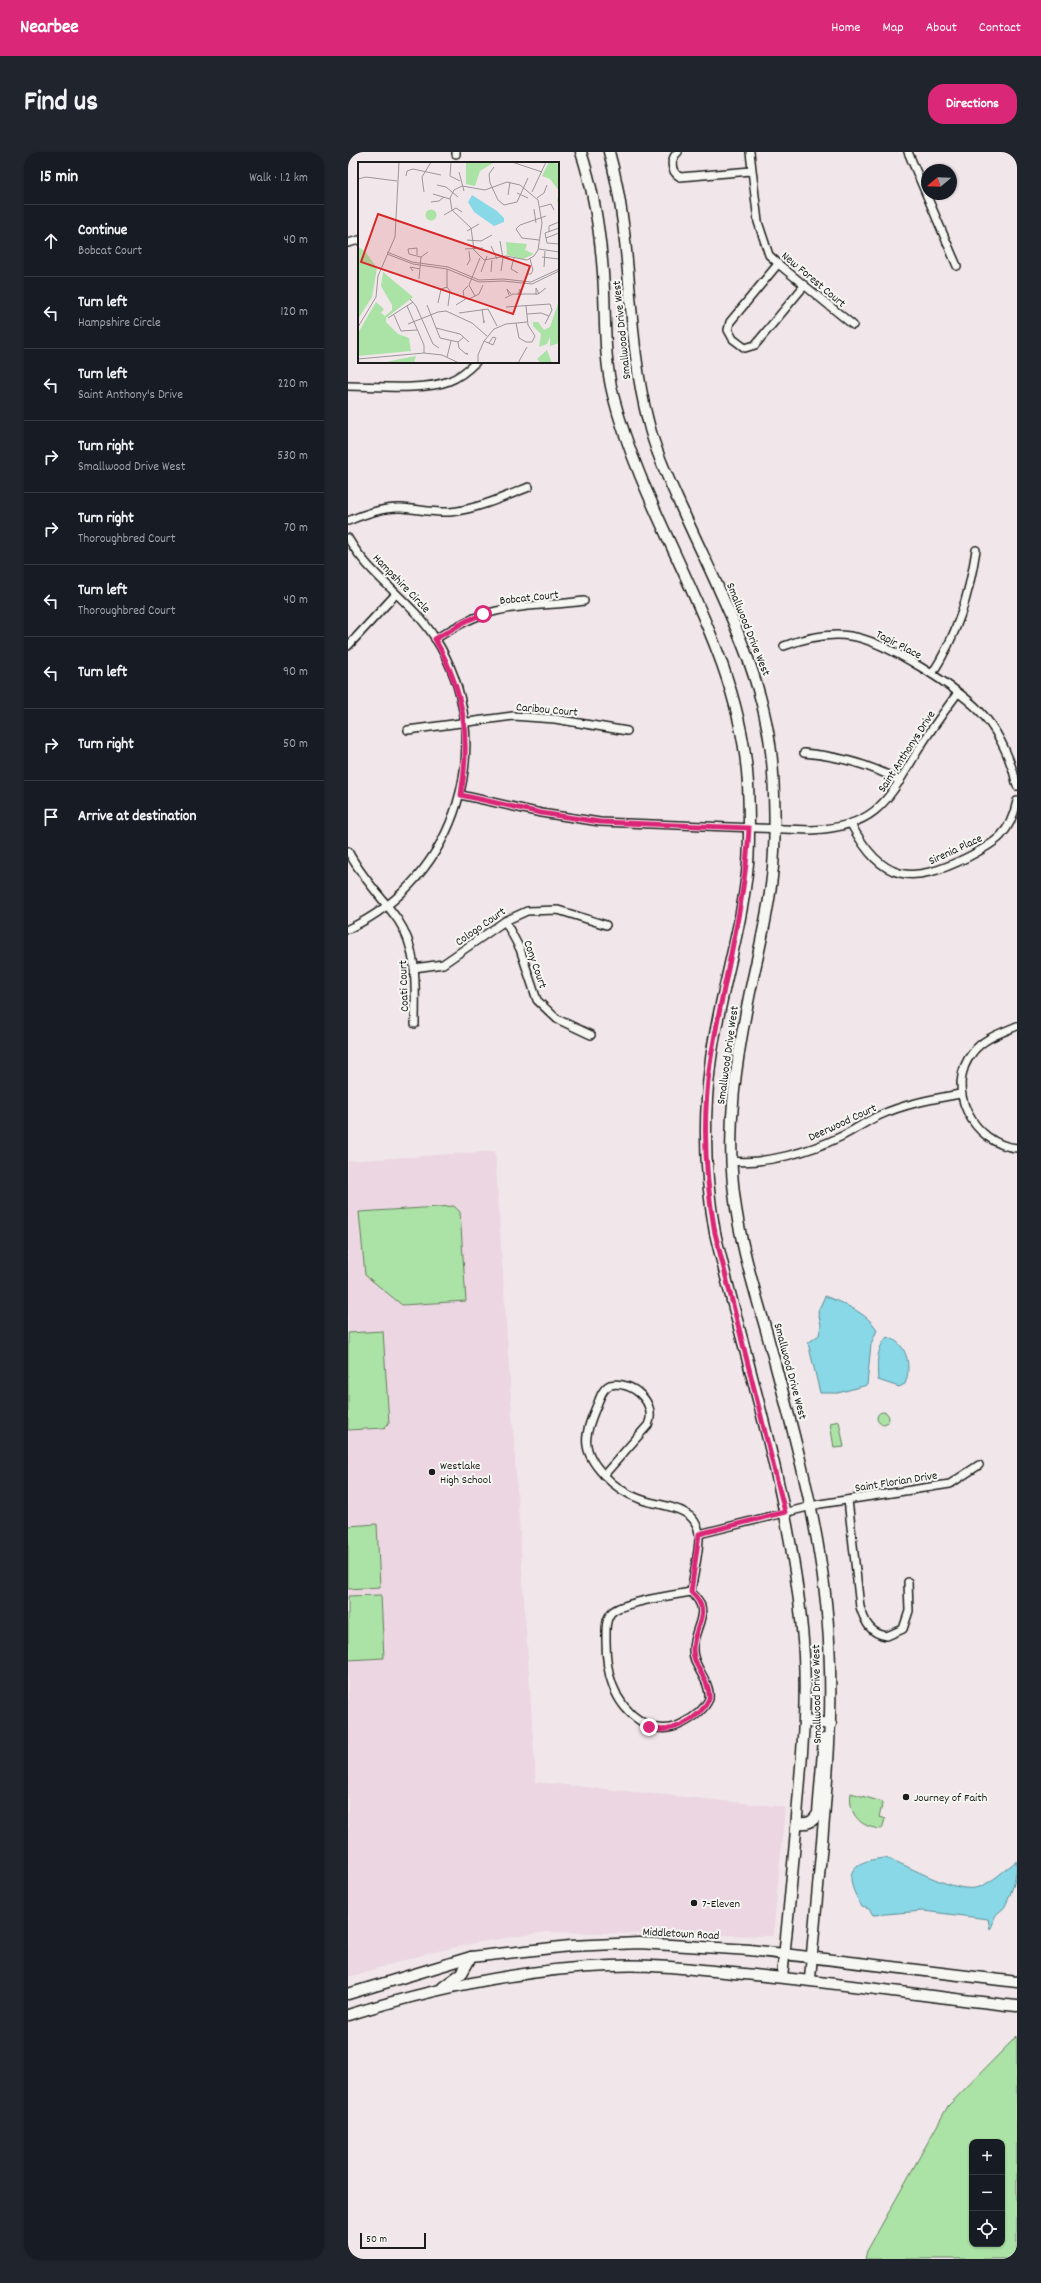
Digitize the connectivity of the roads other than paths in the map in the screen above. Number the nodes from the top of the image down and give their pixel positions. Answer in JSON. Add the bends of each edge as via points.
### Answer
{"nodes":[{"id":1,"x":581,"y":152,"type":"edge"},
{"id":2,"x":609,"y":152,"type":"edge"},
{"id":3,"x":678,"y":152,"type":"edge"},
{"id":4,"x":750,"y":152,"type":"edge"},
{"id":5,"x":908,"y":152,"type":"edge"},
{"id":6,"x":752,"y":171,"type":"junction"},
{"id":7,"x":358,"y":240,"type":"edge"},
{"id":8,"x":348,"y":243,"type":"edge"},
{"id":9,"x":778,"y":264,"type":"junction"},
{"id":10,"x":957,"y":266,"type":"dead end"},
{"id":11,"x":804,"y":286,"type":"junction"},
{"id":12,"x":853,"y":325,"type":"dead end"},
{"id":13,"x":475,"y":363,"type":"edge"},
{"id":14,"x":348,"y":386,"type":"edge"},
{"id":15,"x":529,"y":487,"type":"dead end"},
{"id":16,"x":348,"y":521,"type":"edge"},
{"id":17,"x":348,"y":538,"type":"edge"},
{"id":18,"x":976,"y":550,"type":"dead end"},
{"id":19,"x":396,"y":594,"type":"junction"},
{"id":20,"x":584,"y":601,"type":"dead end"},
{"id":21,"x":435,"y":639,"type":"junction"},
{"id":22,"x":348,"y":646,"type":"edge"},
{"id":23,"x":784,"y":646,"type":"dead end"},
{"id":24,"x":932,"y":674,"type":"junction"},
{"id":25,"x":957,"y":694,"type":"junction"},
{"id":26,"x":465,"y":720,"type":"junction"},
{"id":27,"x":408,"y":730,"type":"dead end"},
{"id":28,"x":627,"y":731,"type":"dead end"},
{"id":29,"x":804,"y":753,"type":"dead end"},
{"id":30,"x":900,"y":782,"type":"junction"},
{"id":31,"x":1017,"y":786,"type":"edge"},
{"id":32,"x":461,"y":795,"type":"junction"},
{"id":33,"x":1017,"y":801,"type":"edge"},
{"id":34,"x":851,"y":824,"type":"junction"},
{"id":35,"x":749,"y":828,"type":"junction"},
{"id":36,"x":775,"y":829,"type":"junction"},
{"id":37,"x":348,"y":851,"type":"edge"},
{"id":38,"x":387,"y":906,"type":"junction"},
{"id":39,"x":505,"y":921,"type":"junction"},
{"id":40,"x":606,"y":925,"type":"dead end"},
{"id":41,"x":348,"y":929,"type":"edge"},
{"id":42,"x":414,"y":968,"type":"junction"},
{"id":43,"x":415,"y":1024,"type":"dead end"},
{"id":44,"x":1017,"y":1026,"type":"edge"},
{"id":45,"x":590,"y":1035,"type":"dead end"},
{"id":46,"x":960,"y":1094,"type":"junction"},
{"id":47,"x":1017,"y":1148,"type":"edge"},
{"id":48,"x":731,"y":1161,"type":"junction"},
{"id":49,"x":979,"y":1465,"type":"dead end"},
{"id":50,"x":604,"y":1476,"type":"junction"},
{"id":51,"x":848,"y":1500,"type":"junction"},
{"id":52,"x":811,"y":1506,"type":"junction"},
{"id":53,"x":785,"y":1512,"type":"junction"},
{"id":54,"x":699,"y":1534,"type":"junction"},
{"id":55,"x":908,"y":1582,"type":"dead end"},
{"id":56,"x":691,"y":1592,"type":"junction"},
{"id":57,"x":805,"y":1722,"type":"junction"},
{"id":58,"x":830,"y":1724,"type":"junction"},
{"id":59,"x":797,"y":1823,"type":"junction"},
{"id":60,"x":785,"y":1954,"type":"junction"},
{"id":61,"x":471,"y":1957,"type":"junction"},
{"id":62,"x":812,"y":1957,"type":"junction"},
{"id":63,"x":782,"y":1977,"type":"junction"},
{"id":64,"x":810,"y":1980,"type":"junction"},
{"id":65,"x":1017,"y":1982,"type":"edge"},
{"id":66,"x":438,"y":1990,"type":"junction"},
{"id":67,"x":348,"y":1994,"type":"edge"},
{"id":68,"x":1017,"y":2006,"type":"edge"},
{"id":69,"x":348,"y":2015,"type":"edge"}],
"edges":[{"from":1,"to":35,"type":"street","name":"Smallwood Drive West","via":[[592,189],[596,215],[603,273],[606,352],[612,392],[620,422],[642,480],[702,611],[730,686],[738,717],[748,781]]},
{"from":2,"to":36,"type":"street","name":"Smallwood Drive West","via":[[624,219],[634,349],[648,424],[669,479],[729,610],[750,664],[763,709],[773,767]]},
{"from":3,"to":6,"type":"street","via":[[672,159],[672,165],[676,175],[680,177]]},
{"from":4,"to":6,"type":"street","name":"New Forest Court"},
{"from":5,"to":10,"type":"street"},
{"from":6,"to":9,"type":"street","name":"New Forest Court","via":[[761,235],[769,255]]},
{"from":7,"to":8,"type":"street"},
{"from":9,"to":11,"type":"street","name":"New Forest Court"},
{"from":9,"to":11,"type":"street","via":[[728,326],[729,334],[741,346],[745,348],[756,345]]},
{"from":11,"to":12,"type":"street","name":"New Forest Court"},
{"from":13,"to":14,"type":"street","via":[[456,378],[440,384]]},
{"from":15,"to":16,"type":"street","via":[[465,509],[440,512],[387,509]]},
{"from":17,"to":19,"type":"street","name":"Hampshire Circle","via":[[375,574]]},
{"from":18,"to":24,"type":"street","via":[[963,614],[951,642]]},
{"from":19,"to":21,"type":"street","name":"Hampshire Circle","via":[[416,613]]},
{"from":19,"to":22,"type":"street"},
{"from":20,"to":21,"type":"street","name":"Bobcat Court","via":[[483,614]]},
{"from":21,"to":26,"type":"street","name":"Hampshire Circle","via":[[456,684]]},
{"from":23,"to":24,"type":"street","name":"Tapir Place","via":[[819,636],[851,636],[876,644]]},
{"from":24,"to":25,"type":"street","name":"Tapir Place"},
{"from":25,"to":30,"type":"street","name":"Saint Anthonys Drive","via":[[925,739]]},
{"from":25,"to":31,"type":"street","via":[[976,708],[992,727],[1012,767]]},
{"from":26,"to":27,"type":"street","name":"Caribou Court"},
{"from":26,"to":28,"type":"street","name":"Caribou Court","via":[[530,716]]},
{"from":26,"to":32,"type":"street","name":"Hampshire Circle","via":[[466,755]]},
{"from":29,"to":30,"type":"street","via":[[856,761]]},
{"from":30,"to":34,"type":"street","name":"Saint Anthonys Drive","via":[[879,808]]},
{"from":32,"to":35,"type":"street","name":"Saint Anthonys Drive","via":[[541,813],[600,822]]},
{"from":32,"to":38,"type":"street","name":"Hampshire Circle","via":[[432,856],[414,881]]},
{"from":33,"to":34,"type":"street","name":"Sirenia Place","via":[[1011,823],[996,841],[941,870],[918,875],[895,871],[874,858],[862,845]]},
{"from":34,"to":36,"type":"street","name":"Saint Anthonys Drive","via":[[831,829]]},
{"from":35,"to":36,"type":"street","name":"Saint Anthonys Drive"},
{"from":35,"to":53,"type":"street","name":"Smallwood Drive West","via":[[748,863],[710,1065],[705,1125],[706,1162],[708,1195],[715,1233]]},
{"from":36,"to":48,"type":"street","name":"Smallwood Drive West","via":[[772,878],[737,1064],[731,1120]]},
{"from":37,"to":38,"type":"street","name":"Coati Court","via":[[363,877]]},
{"from":38,"to":41,"type":"street","name":"Hampshire Circle"},
{"from":38,"to":42,"type":"street","name":"Coati Court","via":[[406,934]]},
{"from":39,"to":40,"type":"street","name":"Cologo Court","via":[[527,911],[548,909]]},
{"from":39,"to":42,"type":"street","name":"Cologo Court","via":[[449,961],[438,966]]},
{"from":39,"to":45,"type":"street","name":"Cony Court","via":[[520,949],[537,1000],[557,1019]]},
{"from":42,"to":43,"type":"street","name":"Coati Court"},
{"from":44,"to":46,"type":"street","via":[[994,1036],[972,1052],[963,1075]]},
{"from":46,"to":47,"type":"street","via":[[972,1120],[984,1135],[996,1143]]},
{"from":46,"to":48,"type":"street","name":"Deerwood Court","via":[[927,1100],[892,1111],[807,1150],[755,1161]]},
{"from":48,"to":52,"type":"street","name":"Smallwood Drive West","via":[[741,1240],[792,1425]]},
{"from":49,"to":51,"type":"street","name":"Saint Florian Drive","via":[[950,1484]]},
{"from":50,"to":50,"type":"street","via":[[651,1420],[651,1409],[647,1400],[629,1388],[619,1385],[610,1386],[603,1391],[586,1434],[589,1454]]},
{"from":50,"to":54,"type":"street","via":[[633,1496],[684,1512],[692,1519]]},
{"from":51,"to":52,"type":"street","name":"Saint Florian Drive"},
{"from":51,"to":55,"type":"street","via":[[860,1606],[865,1621],[874,1632],[887,1636],[903,1629],[909,1611]]},
{"from":52,"to":53,"type":"street","name":"Saint Florian Drive"},
{"from":52,"to":58,"type":"street","name":"Smallwood Drive West","via":[[826,1604],[831,1684]]},
{"from":53,"to":54,"type":"street","name":"Saint Florian Drive"},
{"from":53,"to":57,"type":"street","name":"Smallwood Drive West","via":[[802,1629]]},
{"from":54,"to":56,"type":"street"},
{"from":56,"to":56,"type":"street","via":[[703,1608],[693,1648],[696,1662],[709,1690],[707,1703],[697,1714],[679,1726],[655,1729],[626,1709],[612,1685],[607,1662],[607,1620],[613,1611],[624,1604]]},
{"from":57,"to":58,"type":"street"},
{"from":57,"to":59,"type":"street","name":"Smallwood Drive West"},
{"from":58,"to":59,"type":"street","via":[[823,1741],[818,1813],[805,1824]]},
{"from":58,"to":62,"type":"street","name":"Smallwood Drive West"},
{"from":59,"to":60,"type":"street","name":"Smallwood Drive West"},
{"from":60,"to":61,"type":"street","name":"Middletown Road","via":[[639,1943],[570,1946]]},
{"from":60,"to":62,"type":"street","name":"Middletown Road"},
{"from":60,"to":63,"type":"street","name":"Smallwood Drive West"},
{"from":61,"to":66,"type":"street","via":[[462,1974]]},
{"from":61,"to":67,"type":"street","name":"Middletown Road"},
{"from":62,"to":64,"type":"street","name":"Smallwood Drive West"},
{"from":62,"to":65,"type":"street","name":"Middletown Road"},
{"from":63,"to":64,"type":"street"},
{"from":63,"to":66,"type":"street","via":[[659,1966],[613,1966],[552,1969]]},
{"from":64,"to":68,"type":"street"},
{"from":66,"to":69,"type":"street"}]}
